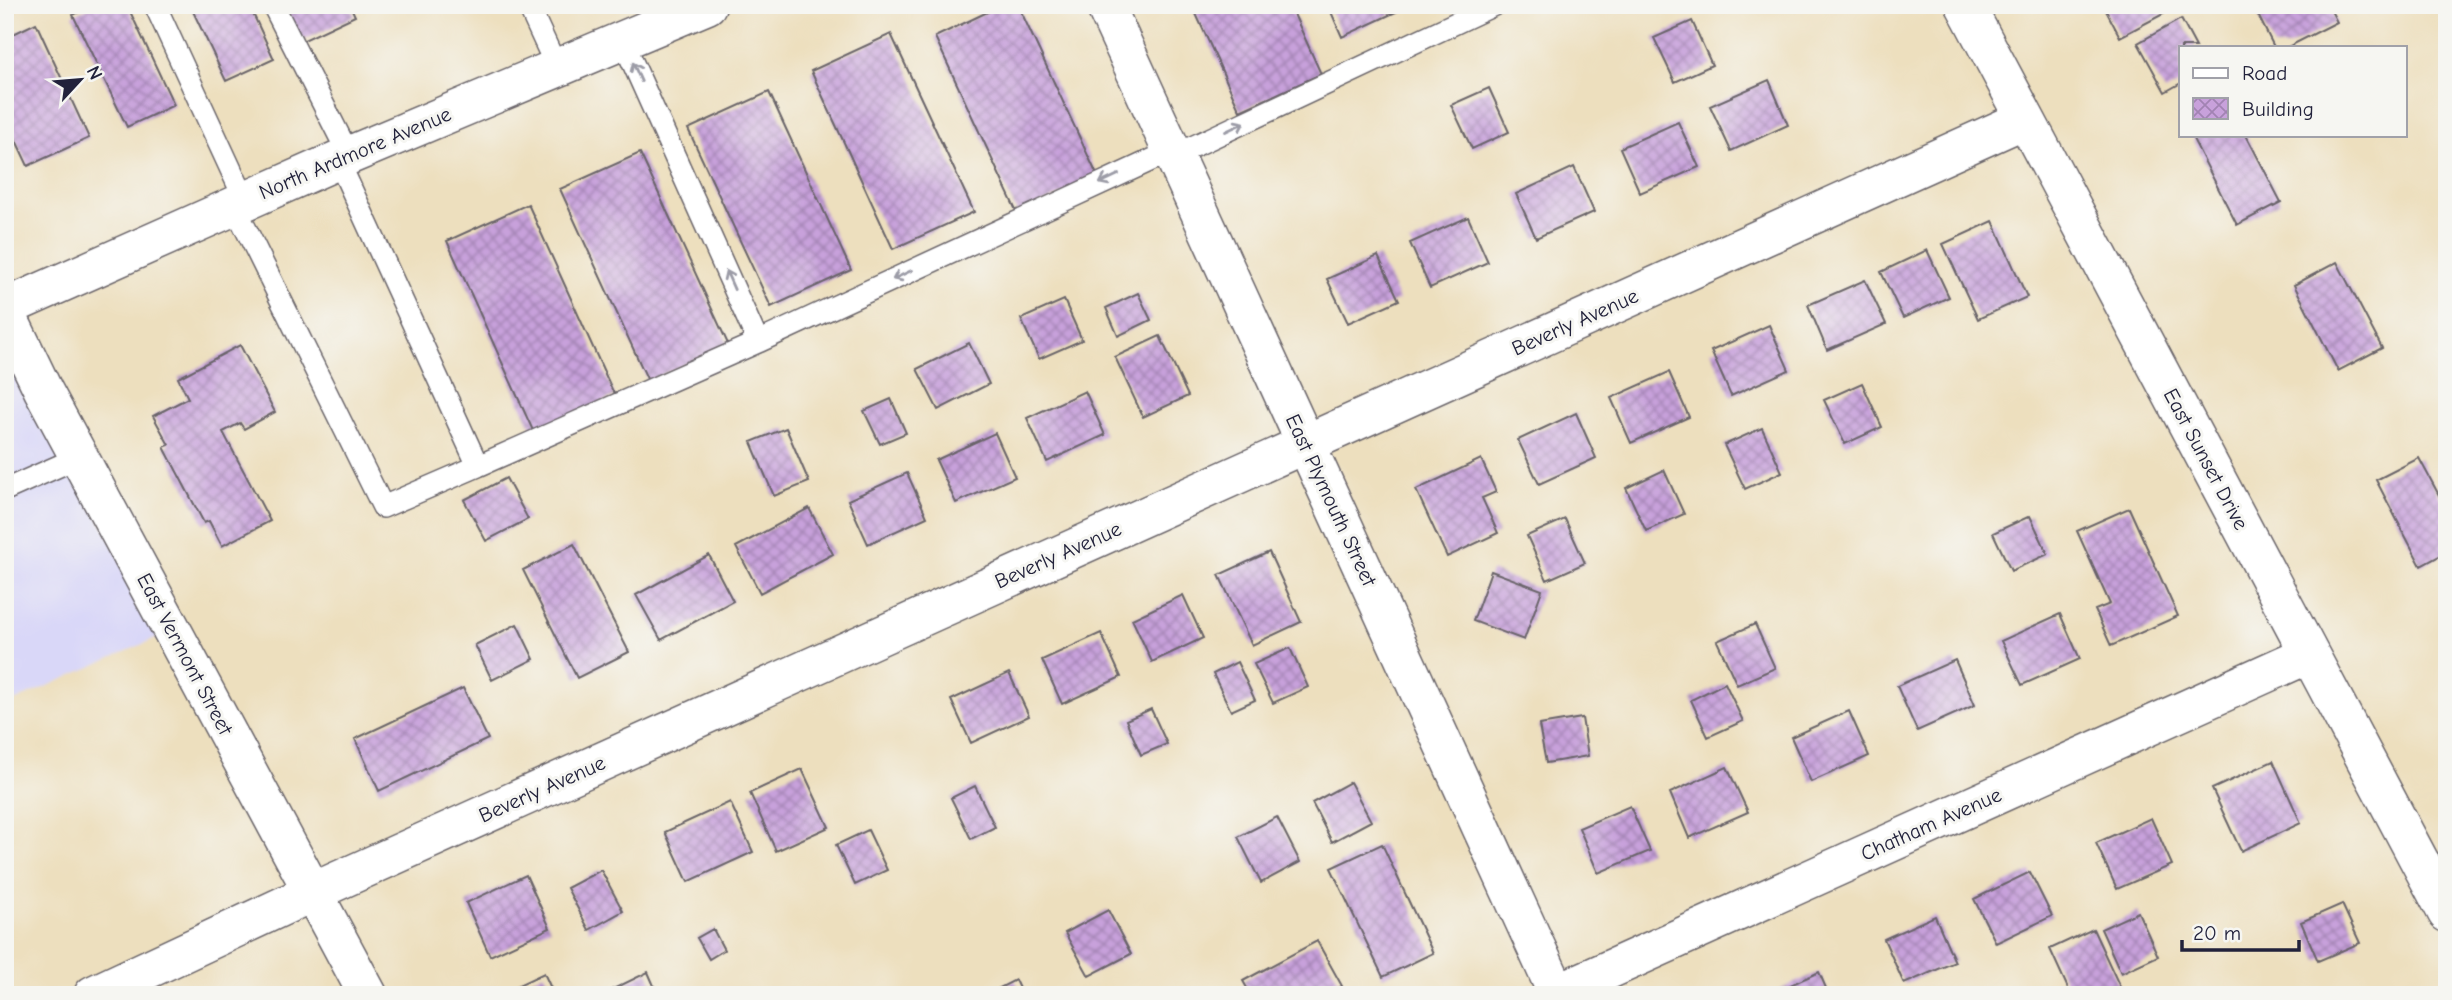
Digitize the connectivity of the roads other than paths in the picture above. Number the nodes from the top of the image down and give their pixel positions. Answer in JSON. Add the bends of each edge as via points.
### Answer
{"nodes":[{"id":1,"x":155,"y":5,"type":"edge"},
{"id":2,"x":273,"y":5,"type":"edge"},
{"id":3,"x":528,"y":5,"type":"edge"},
{"id":4,"x":707,"y":5,"type":"edge"},
{"id":5,"x":1105,"y":5,"type":"edge"},
{"id":6,"x":1494,"y":5,"type":"edge"},
{"id":7,"x":1965,"y":5,"type":"edge"},
{"id":8,"x":662,"y":14,"type":"edge"},
{"id":9,"x":623,"y":41,"type":"junction"},
{"id":10,"x":557,"y":68,"type":"junction"},
{"id":11,"x":2025,"y":119,"type":"junction"},
{"id":12,"x":1172,"y":153,"type":"junction"},
{"id":13,"x":343,"y":157,"type":"junction"},
{"id":14,"x":240,"y":202,"type":"junction"},
{"id":15,"x":5,"y":309,"type":"edge"},
{"id":16,"x":758,"y":342,"type":"junction"},
{"id":17,"x":1306,"y":444,"type":"junction"},
{"id":18,"x":79,"y":457,"type":"junction"},
{"id":19,"x":478,"y":466,"type":"junction"},
{"id":20,"x":5,"y":490,"type":"edge"},
{"id":21,"x":2309,"y":654,"type":"junction"},
{"id":22,"x":313,"y":892,"type":"junction"},
{"id":23,"x":2447,"y":913,"type":"edge"},
{"id":24,"x":1556,"y":994,"type":"edge"},
{"id":25,"x":93,"y":995,"type":"edge"},
{"id":26,"x":368,"y":995,"type":"edge"}],
"edges":[{"from":1,"to":14,"type":"lane"},
{"from":2,"to":13,"type":"lane"},
{"from":3,"to":10,"type":"lane"},
{"from":4,"to":8,"type":"street","name":"North Ardmore Avenue"},
{"from":5,"to":12,"type":"street","name":"East Plymouth Street"},
{"from":12,"to":6,"type":"lane","one_way":true},
{"from":7,"to":11,"type":"street","name":"East Sunset Drive"},
{"from":8,"to":9,"type":"street","name":"North Ardmore Avenue"},
{"from":9,"to":10,"type":"street","name":"North Ardmore Avenue"},
{"from":16,"to":9,"type":"lane","one_way":true},
{"from":10,"to":13,"type":"street","name":"North Ardmore Avenue"},
{"from":11,"to":17,"type":"street","name":"Beverly Avenue"},
{"from":11,"to":21,"type":"street","name":"East Sunset Drive"},
{"from":12,"to":16,"type":"lane","one_way":true},
{"from":12,"to":17,"type":"street","name":"East Plymouth Street"},
{"from":13,"to":14,"type":"street","name":"North Ardmore Avenue"},
{"from":13,"to":19,"type":"lane"},
{"from":14,"to":15,"type":"street","name":"North Ardmore Avenue"},
{"from":14,"to":19,"type":"lane","via":[[383,508]]},
{"from":15,"to":18,"type":"street","name":"East Vermont Street"},
{"from":16,"to":19,"type":"lane"},
{"from":17,"to":22,"type":"street","name":"Beverly Avenue"},
{"from":17,"to":24,"type":"street","name":"East Plymouth Street"},
{"from":18,"to":20,"type":"lane"},
{"from":18,"to":22,"type":"street","name":"East Vermont Street"},
{"from":21,"to":23,"type":"street","name":"East Sunset Drive"},
{"from":21,"to":24,"type":"street","name":"Chatham Avenue"},
{"from":22,"to":25,"type":"street","name":"Beverly Avenue"},
{"from":22,"to":26,"type":"street","name":"East Vermont Street"}]}
